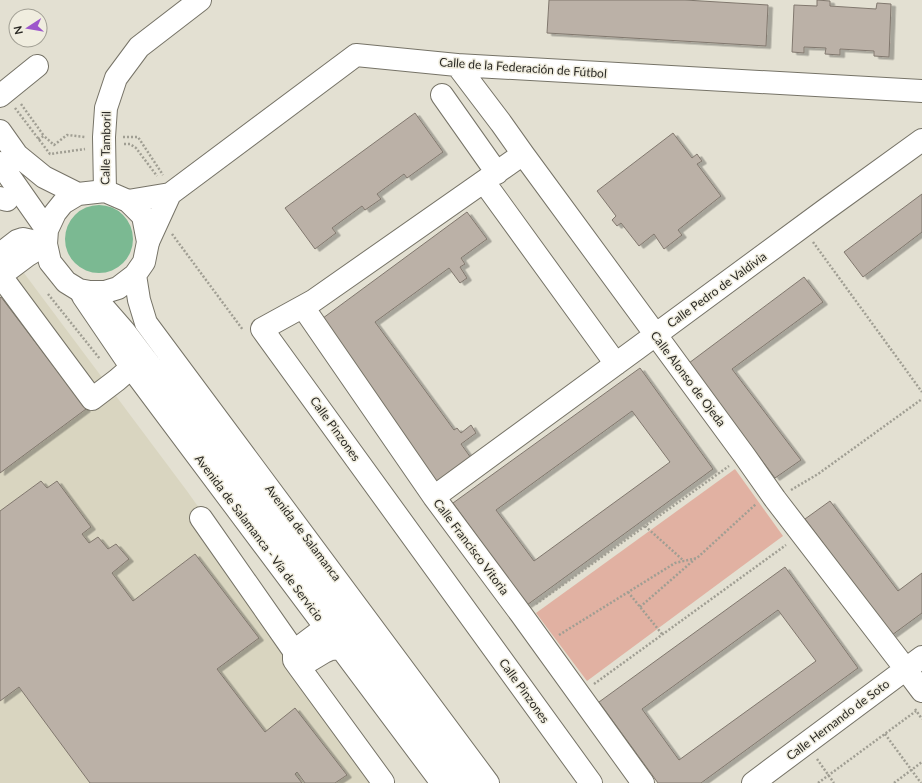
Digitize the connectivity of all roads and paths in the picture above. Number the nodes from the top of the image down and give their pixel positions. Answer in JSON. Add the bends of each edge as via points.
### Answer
{"nodes":[{"id":1,"x":200,"y":0,"type":"edge"},
{"id":2,"x":457,"y":65,"type":"junction"},
{"id":3,"x":37,"y":66,"type":"dead end"},
{"id":4,"x":922,"y":91,"type":"edge"},
{"id":5,"x":4,"y":92,"type":"edge"},
{"id":6,"x":442,"y":95,"type":"dead end"},
{"id":7,"x":0,"y":130,"type":"edge"},
{"id":8,"x":44,"y":136,"type":"junction"},
{"id":9,"x":91,"y":137,"type":"dead end"},
{"id":10,"x":38,"y":139,"type":"junction"},
{"id":11,"x":922,"y":140,"type":"edge"},
{"id":12,"x":117,"y":144,"type":"dead end"},
{"id":13,"x":89,"y":148,"type":"dead end"},
{"id":14,"x":523,"y":154,"type":"junction"},
{"id":15,"x":0,"y":163,"type":"edge"},
{"id":16,"x":490,"y":177,"type":"junction"},
{"id":17,"x":164,"y":186,"type":"junction"},
{"id":18,"x":105,"y":191,"type":"junction"},
{"id":19,"x":78,"y":194,"type":"junction"},
{"id":20,"x":128,"y":201,"type":"junction"},
{"id":21,"x":802,"y":227,"type":"junction"},
{"id":22,"x":47,"y":237,"type":"junction"},
{"id":23,"x":148,"y":242,"type":"junction"},
{"id":24,"x":0,"y":254,"type":"edge"},
{"id":25,"x":135,"y":275,"type":"junction"},
{"id":26,"x":0,"y":276,"type":"edge"},
{"id":27,"x":85,"y":291,"type":"junction"},
{"id":28,"x":303,"y":307,"type":"junction"},
{"id":29,"x":655,"y":334,"type":"junction"},
{"id":30,"x":616,"y":364,"type":"junction"},
{"id":31,"x":132,"y":367,"type":"junction"},
{"id":32,"x":922,"y":392,"type":"edge"},
{"id":33,"x":922,"y":399,"type":"edge"},
{"id":34,"x":744,"y":455,"type":"junction"},
{"id":35,"x":434,"y":497,"type":"junction"},
{"id":36,"x":775,"y":499,"type":"junction"},
{"id":37,"x":201,"y":518,"type":"dead end"},
{"id":38,"x":645,"y":526,"type":"junction"},
{"id":39,"x":802,"y":534,"type":"junction"},
{"id":40,"x":697,"y":558,"type":"junction"},
{"id":41,"x":684,"y":561,"type":"junction"},
{"id":42,"x":628,"y":592,"type":"junction"},
{"id":43,"x":640,"y":607,"type":"junction"},
{"id":44,"x":521,"y":614,"type":"junction"},
{"id":45,"x":326,"y":627,"type":"junction"},
{"id":46,"x":662,"y":634,"type":"junction"},
{"id":47,"x":543,"y":645,"type":"junction"},
{"id":48,"x":341,"y":648,"type":"junction"},
{"id":49,"x":297,"y":659,"type":"junction"},
{"id":50,"x":914,"y":663,"type":"edge"},
{"id":51,"x":578,"y":694,"type":"junction"},
{"id":52,"x":919,"y":701,"type":"edge"},
{"id":53,"x":885,"y":734,"type":"junction"},
{"id":54,"x":816,"y":758,"type":"dead end"},
{"id":55,"x":922,"y":762,"type":"edge"},
{"id":56,"x":912,"y":770,"type":"junction"},
{"id":57,"x":829,"y":775,"type":"junction"},
{"id":58,"x":383,"y":782,"type":"dead end"},
{"id":59,"x":442,"y":783,"type":"edge"},
{"id":60,"x":465,"y":783,"type":"edge"},
{"id":61,"x":488,"y":783,"type":"edge"},
{"id":62,"x":591,"y":783,"type":"edge"},
{"id":63,"x":643,"y":783,"type":"edge"},
{"id":64,"x":753,"y":783,"type":"edge"},
{"id":65,"x":818,"y":783,"type":"edge"},
{"id":66,"x":834,"y":783,"type":"edge"},
{"id":67,"x":894,"y":783,"type":"edge"},
{"id":68,"x":921,"y":783,"type":"edge"}],
"edges":[{"from":1,"to":18,"type":"main road","name":"Calle Tamboril","via":[[139,47],[116,78],[106,108]]},
{"from":2,"to":4,"type":"main road","name":"Calle de la Federación de Fútbol"},
{"from":2,"to":14,"type":"main road","name":"Calle Alonso de Ojeda"},
{"from":2,"to":17,"type":"main road","name":"Calle de la Federación de Fútbol","via":[[356,55]]},
{"from":3,"to":5,"type":"main road"},
{"from":5,"to":8,"type":"path"},
{"from":5,"to":10,"type":"path"},
{"from":6,"to":16,"type":"main road"},
{"from":7,"to":19,"type":"main road","via":[[17,155],[44,178]]},
{"from":8,"to":9,"type":"path","via":[[54,145],[67,135]]},
{"from":8,"to":10,"type":"path"},
{"from":10,"to":13,"type":"path","via":[[50,154]]},
{"from":11,"to":21,"type":"main road","name":"Calle Pedro de Valdivia"},
{"from":12,"to":17,"type":"path","via":[[130,144],[136,148]]},
{"from":14,"to":16,"type":"main road","name":"Calle Pinzones"},
{"from":14,"to":29,"type":"main road","name":"Calle Alonso de Ojeda"},
{"from":15,"to":22,"type":"main road"},
{"from":16,"to":28,"type":"main road","name":"Calle Pinzones"},
{"from":16,"to":30,"type":"main road"},
{"from":17,"to":20,"type":"main road","name":"Calle de la Federación de Fútbol"},
{"from":17,"to":23,"type":"main road","name":"Calle de la Federación de Fútbol"},
{"from":18,"to":19,"type":"main road"},
{"from":18,"to":20,"type":"main road"},
{"from":19,"to":22,"type":"main road","via":[[63,203],[55,213]]},
{"from":20,"to":23,"type":"main road","via":[[143,216]]},
{"from":21,"to":29,"type":"main road","name":"Calle Pedro de Valdivia"},
{"from":21,"to":32,"type":"path"},
{"from":22,"to":24,"type":"main road","via":[[23,239]]},
{"from":22,"to":26,"type":"main road"},
{"from":22,"to":27,"type":"main road","via":[[50,262],[66,282]]},
{"from":23,"to":25,"type":"main road","via":[[144,262]]},
{"from":25,"to":27,"type":"main road","via":[[118,288],[105,292]]},
{"from":25,"to":61,"type":"main road","name":"Avenida de Salamanca","via":[[146,323]]},
{"from":26,"to":31,"type":"main road","via":[[92,399]]},
{"from":27,"to":31,"type":"main road","name":"Avenida de Salamanca - Vía de Servicio"},
{"from":27,"to":60,"type":"main road","name":"Avenida de Salamanca","via":[[124,331]]},
{"from":28,"to":35,"type":"main road","name":"Calle Francisco Vitoria"},
{"from":28,"to":62,"type":"main road","name":"Calle Pinzones","via":[[262,329]]},
{"from":29,"to":30,"type":"main road","name":"Calle Pedro de Valdivia"},
{"from":29,"to":34,"type":"main road","name":"Calle Alonso de Ojeda"},
{"from":30,"to":35,"type":"main road","name":"Calle Pedro de Valdivia"},
{"from":31,"to":45,"type":"main road","name":"Avenida de Salamanca - Vía de Servicio"},
{"from":33,"to":36,"type":"path","via":[[818,474]]},
{"from":34,"to":36,"type":"main road","name":"Calle Alonso de Ojeda"},
{"from":34,"to":38,"type":"path"},
{"from":35,"to":44,"type":"main road","name":"Calle Francisco Vitoria"},
{"from":36,"to":39,"type":"main road","name":"Calle Alonso de Ojeda"},
{"from":36,"to":40,"type":"path","via":[[761,499]]},
{"from":37,"to":49,"type":"main road"},
{"from":38,"to":41,"type":"path"},
{"from":38,"to":44,"type":"path"},
{"from":39,"to":46,"type":"path"},
{"from":39,"to":50,"type":"main road","name":"Calle Alonso de Ojeda"},
{"from":40,"to":41,"type":"path"},
{"from":40,"to":43,"type":"path"},
{"from":41,"to":42,"type":"path","via":[[675,563]]},
{"from":42,"to":43,"type":"path"},
{"from":42,"to":47,"type":"path"},
{"from":43,"to":46,"type":"path"},
{"from":44,"to":47,"type":"main road","name":"Calle Francisco Vitoria"},
{"from":45,"to":48,"type":"main road","name":"Avenida de Salamanca - Vía de Servicio"},
{"from":45,"to":49,"type":"main road"},
{"from":46,"to":51,"type":"path"},
{"from":47,"to":51,"type":"main road","name":"Calle Francisco Vitoria"},
{"from":48,"to":49,"type":"main road"},
{"from":48,"to":59,"type":"main road","name":"Avenida de Salamanca - Vía de Servicio"},
{"from":49,"to":58,"type":"main road"},
{"from":50,"to":52,"type":"main road","name":"Calle Alonso de Ojeda"},
{"from":50,"to":64,"type":"main road","name":"Calle Hernando de Soto"},
{"from":51,"to":63,"type":"main road","name":"Calle Francisco Vitoria"},
{"from":52,"to":53,"type":"path"},
{"from":53,"to":56,"type":"path"},
{"from":53,"to":57,"type":"path"},
{"from":54,"to":57,"type":"path"},
{"from":55,"to":56,"type":"path"},
{"from":56,"to":67,"type":"path"},
{"from":56,"to":68,"type":"path"},
{"from":57,"to":65,"type":"path"},
{"from":57,"to":66,"type":"path"}]}
